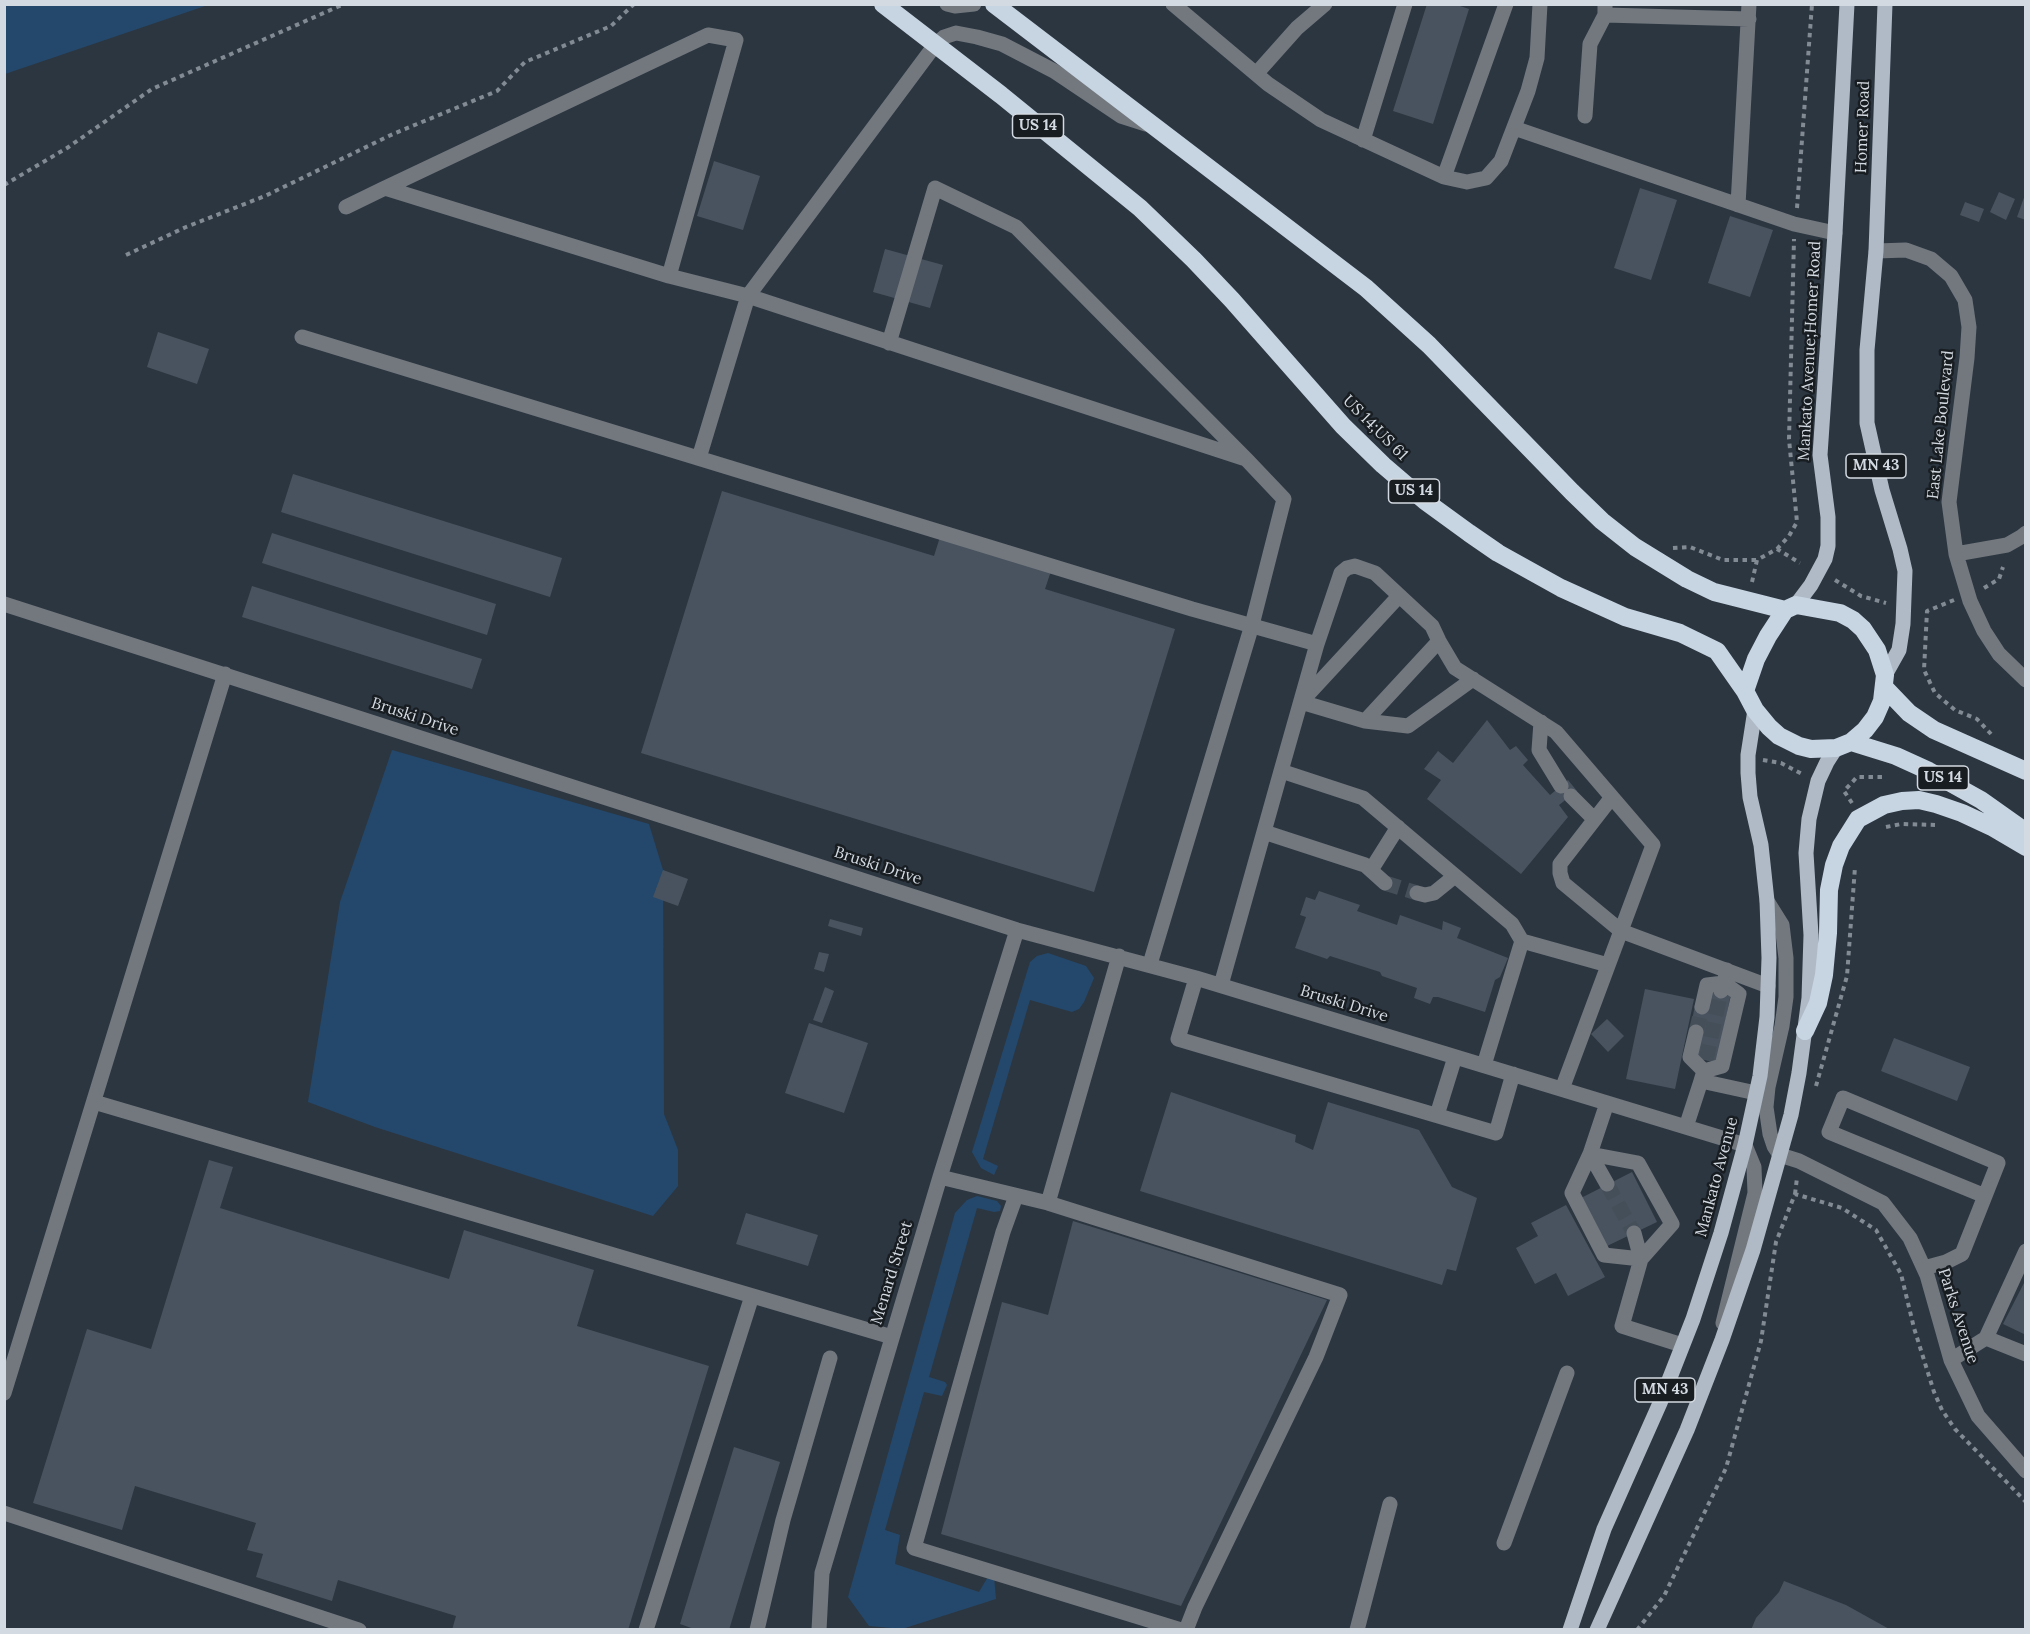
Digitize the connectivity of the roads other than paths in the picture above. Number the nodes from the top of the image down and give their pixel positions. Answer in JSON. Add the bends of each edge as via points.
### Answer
{"nodes":[{"id":1,"x":883,"y":4,"type":"edge"},
{"id":2,"x":948,"y":4,"type":"edge"},
{"id":3,"x":975,"y":4,"type":"edge"},
{"id":4,"x":994,"y":4,"type":"edge"},
{"id":5,"x":1173,"y":4,"type":"edge"},
{"id":6,"x":1325,"y":4,"type":"edge"},
{"id":7,"x":1406,"y":4,"type":"edge"},
{"id":8,"x":1506,"y":4,"type":"edge"},
{"id":9,"x":1540,"y":4,"type":"edge"},
{"id":10,"x":1847,"y":4,"type":"edge"},
{"id":11,"x":1885,"y":4,"type":"edge"},
{"id":12,"x":1605,"y":10,"type":"edge"},
{"id":13,"x":1644,"y":10,"type":"edge"},
{"id":14,"x":1667,"y":11,"type":"edge"},
{"id":15,"x":1691,"y":11,"type":"edge"},
{"id":16,"x":1715,"y":11,"type":"edge"},
{"id":17,"x":1749,"y":12,"type":"edge"},
{"id":18,"x":935,"y":45,"type":"junction"},
{"id":19,"x":1256,"y":74,"type":"junction"},
{"id":20,"x":1585,"y":116,"type":"dead end"},
{"id":21,"x":1157,"y":128,"type":"junction"},
{"id":22,"x":1514,"y":128,"type":"junction"},
{"id":23,"x":1363,"y":140,"type":"junction"},
{"id":24,"x":1444,"y":177,"type":"junction"},
{"id":25,"x":385,"y":188,"type":"junction"},
{"id":26,"x":1738,"y":205,"type":"junction"},
{"id":27,"x":346,"y":207,"type":"dead end"},
{"id":28,"x":1835,"y":233,"type":"junction"},
{"id":29,"x":1876,"y":251,"type":"junction"},
{"id":30,"x":669,"y":276,"type":"junction"},
{"id":31,"x":748,"y":296,"type":"junction"},
{"id":32,"x":302,"y":337,"type":"dead end"},
{"id":33,"x":890,"y":343,"type":"junction"},
{"id":34,"x":699,"y":458,"type":"junction"},
{"id":35,"x":1247,"y":460,"type":"junction"},
{"id":36,"x":2025,"y":532,"type":"edge"},
{"id":37,"x":1956,"y":554,"type":"junction"},
{"id":38,"x":1399,"y":596,"type":"junction"},
{"id":39,"x":4,"y":604,"type":"edge"},
{"id":40,"x":1790,"y":608,"type":"junction"},
{"id":41,"x":1252,"y":625,"type":"junction"},
{"id":42,"x":1439,"y":641,"type":"junction"},
{"id":43,"x":1317,"y":644,"type":"junction"},
{"id":44,"x":225,"y":674,"type":"junction"},
{"id":45,"x":1473,"y":679,"type":"junction"},
{"id":46,"x":2025,"y":680,"type":"edge"},
{"id":47,"x":1885,"y":682,"type":"junction"},
{"id":48,"x":1745,"y":691,"type":"junction"},
{"id":49,"x":1300,"y":702,"type":"junction"},
{"id":50,"x":1755,"y":710,"type":"junction"},
{"id":51,"x":1365,"y":721,"type":"junction"},
{"id":52,"x":1541,"y":722,"type":"junction"},
{"id":53,"x":1844,"y":745,"type":"junction"},
{"id":54,"x":1281,"y":771,"type":"junction"},
{"id":55,"x":2025,"y":771,"type":"edge"},
{"id":56,"x":1612,"y":797,"type":"junction"},
{"id":57,"x":1594,"y":819,"type":"junction"},
{"id":58,"x":1398,"y":827,"type":"junction"},
{"id":59,"x":1264,"y":832,"type":"junction"},
{"id":60,"x":2025,"y":832,"type":"edge"},
{"id":61,"x":2025,"y":847,"type":"edge"},
{"id":62,"x":1371,"y":870,"type":"junction"},
{"id":63,"x":1455,"y":876,"type":"junction"},
{"id":64,"x":1385,"y":883,"type":"tunnel mouth"},
{"id":65,"x":1417,"y":893,"type":"tunnel mouth"},
{"id":66,"x":1767,"y":901,"type":"junction"},
{"id":67,"x":1017,"y":930,"type":"junction"},
{"id":68,"x":1621,"y":931,"type":"junction"},
{"id":69,"x":1522,"y":941,"type":"junction"},
{"id":70,"x":1119,"y":956,"type":"junction"},
{"id":71,"x":1150,"y":964,"type":"junction"},
{"id":72,"x":1608,"y":965,"type":"junction"},
{"id":73,"x":1196,"y":978,"type":"junction"},
{"id":74,"x":1724,"y":982,"type":"junction"},
{"id":75,"x":1221,"y":985,"type":"junction"},
{"id":76,"x":1768,"y":986,"type":"junction"},
{"id":77,"x":1702,"y":1007,"type":"tunnel mouth"},
{"id":78,"x":1805,"y":1031,"type":"junction"},
{"id":79,"x":1696,"y":1032,"type":"tunnel mouth"},
{"id":80,"x":1455,"y":1057,"type":"junction"},
{"id":81,"x":1484,"y":1065,"type":"junction"},
{"id":82,"x":1704,"y":1071,"type":"junction"},
{"id":83,"x":1513,"y":1074,"type":"junction"},
{"id":84,"x":1562,"y":1089,"type":"junction"},
{"id":85,"x":1756,"y":1093,"type":"junction"},
{"id":86,"x":94,"y":1102,"type":"junction"},
{"id":87,"x":1607,"y":1103,"type":"junction"},
{"id":88,"x":1437,"y":1115,"type":"junction"},
{"id":89,"x":1686,"y":1126,"type":"junction"},
{"id":90,"x":1745,"y":1145,"type":"junction"},
{"id":91,"x":1590,"y":1154,"type":"junction"},
{"id":92,"x":1780,"y":1155,"type":"junction"},
{"id":93,"x":940,"y":1178,"type":"junction"},
{"id":94,"x":1607,"y":1184,"type":"tunnel mouth"},
{"id":95,"x":1016,"y":1196,"type":"junction"},
{"id":96,"x":1985,"y":1196,"type":"junction"},
{"id":97,"x":1048,"y":1203,"type":"junction"},
{"id":98,"x":1634,"y":1233,"type":"tunnel mouth"},
{"id":99,"x":2025,"y":1251,"type":"edge"},
{"id":100,"x":1641,"y":1259,"type":"junction"},
{"id":101,"x":1924,"y":1268,"type":"junction"},
{"id":102,"x":752,"y":1296,"type":"junction"},
{"id":103,"x":892,"y":1337,"type":"junction"},
{"id":104,"x":1986,"y":1338,"type":"junction"},
{"id":105,"x":1722,"y":1340,"type":"junction"},
{"id":106,"x":1682,"y":1345,"type":"junction"},
{"id":107,"x":2025,"y":1354,"type":"edge"},
{"id":108,"x":830,"y":1358,"type":"dead end"},
{"id":109,"x":1951,"y":1360,"type":"junction"},
{"id":110,"x":1567,"y":1373,"type":"dead end"},
{"id":111,"x":4,"y":1393,"type":"edge"},
{"id":112,"x":2025,"y":1471,"type":"edge"},
{"id":113,"x":1390,"y":1504,"type":"dead end"},
{"id":114,"x":4,"y":1513,"type":"edge"},
{"id":115,"x":1504,"y":1543,"type":"dead end"},
{"id":116,"x":359,"y":1629,"type":"edge"},
{"id":117,"x":646,"y":1629,"type":"edge"},
{"id":118,"x":757,"y":1629,"type":"edge"},
{"id":119,"x":819,"y":1629,"type":"edge"},
{"id":120,"x":1181,"y":1629,"type":"edge"},
{"id":121,"x":1186,"y":1629,"type":"edge"},
{"id":122,"x":1357,"y":1629,"type":"edge"},
{"id":123,"x":1570,"y":1629,"type":"edge"},
{"id":124,"x":1597,"y":1629,"type":"edge"}],
"edges":[{"from":1,"to":18,"type":"highway","number":"US 14"},
{"from":2,"to":3,"type":"street"},
{"from":4,"to":21,"type":"highway","number":"US 14"},
{"from":5,"to":19,"type":"street"},
{"from":6,"to":19,"type":"street","via":[[1297,28]]},
{"from":7,"to":23,"type":"street"},
{"from":8,"to":24,"type":"street"},
{"from":9,"to":22,"type":"street","via":[[1537,58]]},
{"from":10,"to":28,"type":"main road","name":"Homer Road","number":"MN 43"},
{"from":11,"to":29,"type":"main road","name":"Homer Road","number":"MN 43"},
{"from":12,"to":13,"type":"street"},
{"from":12,"to":20,"type":"street","via":[[1590,44]]},
{"from":13,"to":14,"type":"street"},
{"from":14,"to":15,"type":"street"},
{"from":15,"to":16,"type":"street"},
{"from":16,"to":17,"type":"street"},
{"from":17,"to":26,"type":"street"},
{"from":18,"to":21,"type":"street","via":[[956,33],[1002,44],[1054,71],[1121,116]]},
{"from":18,"to":31,"type":"street"},
{"from":18,"to":48,"type":"highway","name":"US 14;US 61","number":"US 14","via":[[1140,208],[1232,300],[1344,426],[1425,501],[1498,553],[1560,588],[1717,651]]},
{"from":19,"to":23,"type":"street","via":[[1321,120]]},
{"from":21,"to":40,"type":"highway","number":"US 14","via":[[1366,288],[1429,345],[1602,521],[1635,547],[1714,592]]},
{"from":22,"to":24,"type":"street","via":[[1501,161],[1485,178],[1467,182]]},
{"from":22,"to":26,"type":"street"},
{"from":23,"to":24,"type":"street"},
{"from":25,"to":27,"type":"street"},
{"from":25,"to":30,"type":"street"},
{"from":25,"to":30,"type":"street","via":[[708,35],[736,40]]},
{"from":26,"to":28,"type":"street"},
{"from":28,"to":40,"type":"main road","name":"Mankato Avenue;Homer Road","number":"MN 43","via":[[1820,455],[1828,546],[1811,585]]},
{"from":29,"to":37,"type":"street","name":"East Lake Boulevard","via":[[1905,250],[1932,259],[1951,276],[1965,300],[1969,327],[1967,358],[1949,502]]},
{"from":29,"to":47,"type":"main road","number":"MN 43","via":[[1867,350],[1866,423],[1905,571],[1904,624],[1899,650]]},
{"from":30,"to":31,"type":"street"},
{"from":31,"to":33,"type":"street"},
{"from":31,"to":34,"type":"street"},
{"from":32,"to":34,"type":"street"},
{"from":33,"to":35,"type":"street"},
{"from":33,"to":35,"type":"street","via":[[935,188],[1016,227]]},
{"from":34,"to":41,"type":"street"},
{"from":35,"to":41,"type":"street","via":[[1284,500]]},
{"from":36,"to":37,"type":"street","via":[[2007,545]]},
{"from":37,"to":46,"type":"street","name":"East Lake Boulevard","via":[[1984,631],[1999,654]]},
{"from":38,"to":42,"type":"street","via":[[1432,626]]},
{"from":38,"to":43,"type":"street","via":[[1374,573],[1355,566],[1347,568],[1341,573]]},
{"from":38,"to":49,"type":"street"},
{"from":39,"to":44,"type":"street","name":"Bruski Drive"},
{"from":40,"to":47,"type":"highway","number":"US 14","via":[[1840,613],[1853,620],[1877,650]]},
{"from":40,"to":48,"type":"highway","via":[[1756,659]]},
{"from":41,"to":43,"type":"street"},
{"from":41,"to":71,"type":"street"},
{"from":42,"to":45,"type":"street","via":[[1455,668]]},
{"from":42,"to":51,"type":"street"},
{"from":43,"to":49,"type":"street"},
{"from":44,"to":67,"type":"street","name":"Bruski Drive"},
{"from":44,"to":86,"type":"street"},
{"from":45,"to":51,"type":"street","via":[[1408,726]]},
{"from":45,"to":52,"type":"street"},
{"from":47,"to":53,"type":"highway","via":[[1875,717]]},
{"from":47,"to":55,"type":"highway","number":"US 14","via":[[1909,713],[1934,730]]},
{"from":48,"to":50,"type":"highway","name":"US 14;US 61","number":"US 14"},
{"from":49,"to":51,"type":"street"},
{"from":49,"to":54,"type":"street"},
{"from":50,"to":53,"type":"highway","name":"US 14;US 61","number":"US 14","via":[[1779,736],[1799,746],[1811,749]]},
{"from":50,"to":66,"type":"main road","name":"Mankato Avenue","number":"MN 43","via":[[1748,773]]},
{"from":52,"to":56,"type":"street","via":[[1556,732]]},
{"from":52,"to":57,"type":"street","via":[[1539,750],[1566,791]]},
{"from":53,"to":60,"type":"highway","name":"US 14;US 61","number":"US 14","via":[[1896,756],[1929,771],[1981,800]]},
{"from":53,"to":78,"type":"main road","number":"MN 43","via":[[1827,762],[1818,781],[1809,819],[1806,853],[1811,935]]},
{"from":54,"to":58,"type":"street","via":[[1363,798]]},
{"from":54,"to":59,"type":"street"},
{"from":56,"to":57,"type":"street"},
{"from":56,"to":68,"type":"street","via":[[1653,845]]},
{"from":57,"to":68,"type":"street","via":[[1560,864],[1560,873],[1563,883]]},
{"from":58,"to":62,"type":"street"},
{"from":58,"to":63,"type":"street"},
{"from":59,"to":62,"type":"street"},
{"from":59,"to":75,"type":"street"},
{"from":61,"to":78,"type":"highway","via":[[1962,813],[1919,800],[1884,805],[1858,819],[1834,865],[1824,975]]},
{"from":62,"to":64,"type":"street"},
{"from":63,"to":65,"type":"street","via":[[1434,893]]},
{"from":63,"to":69,"type":"street","via":[[1512,924]]},
{"from":66,"to":76,"type":"main road","name":"Mankato Avenue","number":"MN 43"},
{"from":66,"to":92,"type":"street","via":[[1782,925],[1786,958],[1786,997],[1766,1107],[1770,1134]]},
{"from":67,"to":70,"type":"street","name":"Bruski Drive"},
{"from":67,"to":93,"type":"street","name":"Menard Street"},
{"from":68,"to":72,"type":"street"},
{"from":68,"to":74,"type":"street"},
{"from":69,"to":72,"type":"street"},
{"from":69,"to":81,"type":"street"},
{"from":70,"to":71,"type":"street","name":"Bruski Drive"},
{"from":70,"to":97,"type":"street"},
{"from":71,"to":73,"type":"street","name":"Bruski Drive"},
{"from":72,"to":84,"type":"street"},
{"from":73,"to":75,"type":"street","name":"Bruski Drive"},
{"from":73,"to":88,"type":"street","via":[[1178,1039]]},
{"from":74,"to":76,"type":"street"},
{"from":74,"to":77,"type":"street","via":[[1707,985]]},
{"from":74,"to":82,"type":"street","via":[[1739,994],[1722,1066]]},
{"from":75,"to":80,"type":"street","name":"Bruski Drive"},
{"from":76,"to":85,"type":"main road","name":"Mankato Avenue","number":"MN 43"},
{"from":78,"to":92,"type":"main road","number":"MN 43"},
{"from":79,"to":82,"type":"street","via":[[1690,1057]]},
{"from":80,"to":81,"type":"street","name":"Bruski Drive"},
{"from":80,"to":88,"type":"street"},
{"from":81,"to":83,"type":"street","name":"Bruski Drive"},
{"from":82,"to":85,"type":"street"},
{"from":82,"to":89,"type":"street"},
{"from":83,"to":84,"type":"street","name":"Bruski Drive"},
{"from":83,"to":88,"type":"street","via":[[1496,1133]]},
{"from":84,"to":87,"type":"street","name":"Bruski Drive"},
{"from":85,"to":90,"type":"main road","name":"Mankato Avenue","number":"MN 43"},
{"from":86,"to":102,"type":"street"},
{"from":86,"to":111,"type":"street"},
{"from":87,"to":89,"type":"street","name":"Bruski Drive"},
{"from":87,"to":91,"type":"street"},
{"from":89,"to":90,"type":"street","name":"Bruski Drive"},
{"from":90,"to":105,"type":"street","via":[[1754,1167],[1755,1192],[1723,1317]]},
{"from":90,"to":106,"type":"main road","name":"Mankato Avenue","number":"MN 43","via":[[1721,1233]]},
{"from":91,"to":94,"type":"street"},
{"from":91,"to":100,"type":"street","via":[[1572,1193],[1604,1255]]},
{"from":91,"to":100,"type":"street","via":[[1638,1163],[1672,1224]]},
{"from":92,"to":101,"type":"street","name":"Parks Avenue","via":[[1883,1203],[1910,1238]]},
{"from":92,"to":105,"type":"main road","number":"MN 43"},
{"from":93,"to":95,"type":"street"},
{"from":93,"to":103,"type":"street","name":"Menard Street"},
{"from":95,"to":97,"type":"street"},
{"from":95,"to":120,"type":"street","via":[[914,1548]]},
{"from":96,"to":96,"type":"street","via":[[1998,1163],[1842,1098],[1829,1132]]},
{"from":96,"to":101,"type":"street","via":[[1962,1254]]},
{"from":97,"to":121,"type":"street","via":[[1340,1295],[1316,1357]]},
{"from":98,"to":100,"type":"street"},
{"from":99,"to":104,"type":"street"},
{"from":100,"to":106,"type":"street","via":[[1622,1326]]},
{"from":101,"to":109,"type":"street","name":"Parks Avenue"},
{"from":102,"to":103,"type":"street"},
{"from":102,"to":117,"type":"street"},
{"from":103,"to":119,"type":"street","name":"Menard Street","via":[[822,1573]]},
{"from":104,"to":107,"type":"street"},
{"from":104,"to":109,"type":"street"},
{"from":105,"to":124,"type":"main road","number":"MN 43","via":[[1687,1430]]},
{"from":106,"to":123,"type":"main road","name":"Mankato Avenue","number":"MN 43","via":[[1604,1529]]},
{"from":108,"to":118,"type":"street","via":[[783,1520]]},
{"from":109,"to":112,"type":"street","name":"Parks Avenue","via":[[1978,1416]]},
{"from":110,"to":115,"type":"street"},
{"from":113,"to":122,"type":"street"},
{"from":114,"to":116,"type":"street"}]}
